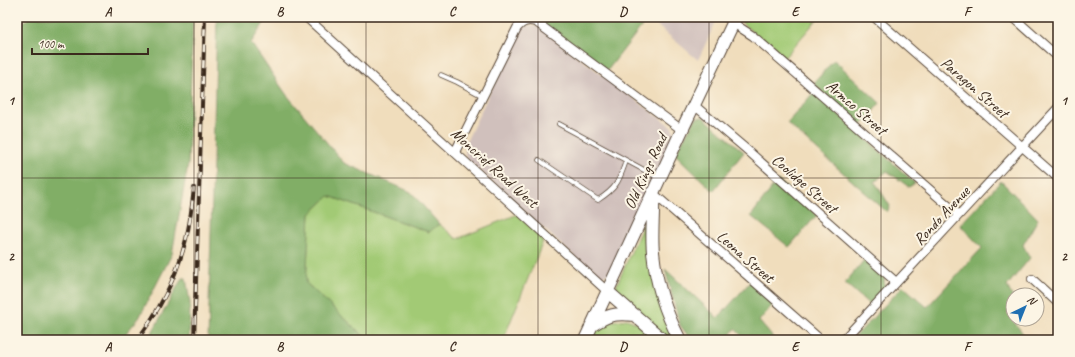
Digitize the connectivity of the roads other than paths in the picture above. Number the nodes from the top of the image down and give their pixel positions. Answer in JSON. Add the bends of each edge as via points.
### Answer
{"nodes":[{"id":1,"x":306,"y":17,"type":"edge"},
{"id":2,"x":722,"y":17,"type":"edge"},
{"id":3,"x":874,"y":17,"type":"edge"},
{"id":4,"x":1013,"y":17,"type":"edge"},
{"id":5,"x":735,"y":20,"type":"edge"},
{"id":6,"x":1058,"y":57,"type":"edge"},
{"id":7,"x":441,"y":75,"type":"dead end"},
{"id":8,"x":484,"y":96,"type":"junction"},
{"id":9,"x":694,"y":105,"type":"junction"},
{"id":10,"x":1058,"y":108,"type":"edge"},
{"id":11,"x":558,"y":124,"type":"dead end"},
{"id":12,"x":682,"y":130,"type":"junction"},
{"id":13,"x":1023,"y":147,"type":"junction"},
{"id":14,"x":455,"y":152,"type":"junction"},
{"id":15,"x":538,"y":160,"type":"dead end"},
{"id":16,"x":626,"y":161,"type":"junction"},
{"id":17,"x":1058,"y":178,"type":"edge"},
{"id":18,"x":660,"y":179,"type":"junction"},
{"id":19,"x":653,"y":193,"type":"junction"},
{"id":20,"x":959,"y":215,"type":"junction"},
{"id":21,"x":1032,"y":279,"type":"dead end"},
{"id":22,"x":896,"y":282,"type":"junction"},
{"id":23,"x":607,"y":291,"type":"junction"},
{"id":24,"x":1058,"y":303,"type":"edge"},
{"id":25,"x":635,"y":315,"type":"junction"},
{"id":26,"x":591,"y":326,"type":"junction"},
{"id":27,"x":585,"y":340,"type":"edge"},
{"id":28,"x":663,"y":340,"type":"edge"},
{"id":29,"x":680,"y":340,"type":"edge"},
{"id":30,"x":821,"y":340,"type":"edge"},
{"id":31,"x":843,"y":340,"type":"edge"}],
"edges":[{"from":1,"to":14,"type":"street","name":"Moncrief Road West"},
{"from":2,"to":5,"type":"lane"},
{"from":3,"to":13,"type":"street","name":"Paragon Street"},
{"from":4,"to":6,"type":"street"},
{"from":5,"to":9,"type":"street","name":"Old Kings Road"},
{"from":5,"to":20,"type":"street","name":"Armco Street"},
{"from":7,"to":8,"type":"lane"},
{"from":8,"to":12,"type":"street","via":[[517,28],[530,20]]},
{"from":8,"to":14,"type":"street"},
{"from":9,"to":12,"type":"street","name":"Old Kings Road"},
{"from":9,"to":22,"type":"street","name":"Coolidge Street"},
{"from":10,"to":13,"type":"street","name":"Rondo Avenue"},
{"from":11,"to":16,"type":"lane"},
{"from":12,"to":18,"type":"street","name":"Old Kings Road"},
{"from":13,"to":17,"type":"street","name":"Paragon Street"},
{"from":13,"to":20,"type":"street","name":"Rondo Avenue"},
{"from":14,"to":23,"type":"street","name":"Moncrief Road West"},
{"from":15,"to":16,"type":"lane","via":[[598,200],[611,192]]},
{"from":16,"to":18,"type":"lane"},
{"from":18,"to":19,"type":"street","name":"Old Kings Road"},
{"from":19,"to":23,"type":"street","name":"Old Kings Road"},
{"from":19,"to":29,"type":"street","via":[[653,251],[656,273],[661,298]]},
{"from":19,"to":30,"type":"street","name":"Leona Street"},
{"from":20,"to":22,"type":"street","name":"Rondo Avenue"},
{"from":21,"to":24,"type":"street"},
{"from":22,"to":31,"type":"street","name":"Rondo Avenue"},
{"from":23,"to":25,"type":"street","name":"Moncrief Road West"},
{"from":23,"to":26,"type":"street","name":"Old Kings Road"},
{"from":25,"to":26,"type":"street","via":[[619,314],[605,317]]},
{"from":25,"to":28,"type":"street","name":"Moncrief Road West"},
{"from":26,"to":27,"type":"street","name":"Old Kings Road"}]}
